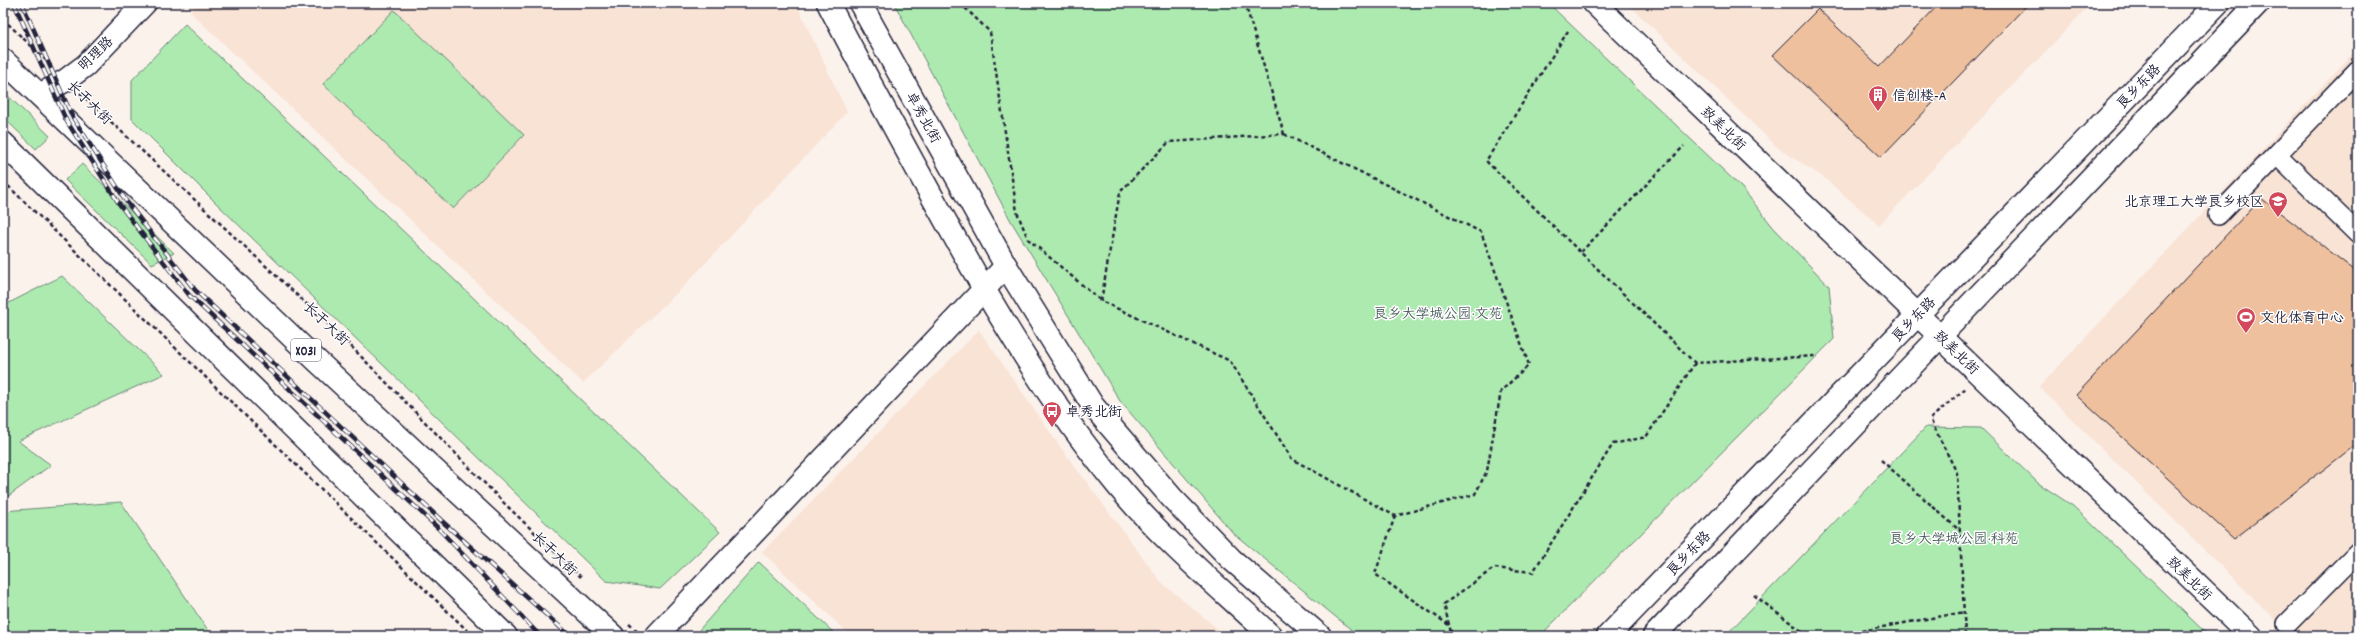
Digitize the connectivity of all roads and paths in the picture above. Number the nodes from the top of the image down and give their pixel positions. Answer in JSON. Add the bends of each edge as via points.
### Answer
{"nodes":[{"id":1,"x":145,"y":3,"type":"edge"},
{"id":2,"x":828,"y":3,"type":"edge"},
{"id":3,"x":860,"y":3,"type":"edge"},
{"id":4,"x":960,"y":3,"type":"edge"},
{"id":5,"x":1245,"y":3,"type":"edge"},
{"id":6,"x":1594,"y":3,"type":"edge"},
{"id":7,"x":2218,"y":3,"type":"edge"},
{"id":8,"x":2258,"y":3,"type":"edge"},
{"id":9,"x":3,"y":19,"type":"edge"},
{"id":10,"x":1568,"y":31,"type":"dead end"},
{"id":11,"x":3,"y":60,"type":"edge"},
{"id":12,"x":2358,"y":70,"type":"edge"},
{"id":13,"x":66,"y":80,"type":"junction"},
{"id":14,"x":40,"y":95,"type":"junction"},
{"id":15,"x":1284,"y":134,"type":"junction"},
{"id":16,"x":3,"y":143,"type":"edge"},
{"id":17,"x":1684,"y":146,"type":"dead end"},
{"id":18,"x":2277,"y":155,"type":"junction"},
{"id":19,"x":3,"y":181,"type":"edge"},
{"id":20,"x":2218,"y":215,"type":"dead end"},
{"id":21,"x":2358,"y":234,"type":"edge"},
{"id":22,"x":1581,"y":252,"type":"junction"},
{"id":23,"x":1006,"y":266,"type":"junction"},
{"id":24,"x":984,"y":289,"type":"junction"},
{"id":25,"x":1101,"y":301,"type":"junction"},
{"id":26,"x":1918,"y":314,"type":"junction"},
{"id":27,"x":1940,"y":336,"type":"junction"},
{"id":28,"x":1816,"y":356,"type":"dead end"},
{"id":29,"x":1695,"y":363,"type":"junction"},
{"id":30,"x":1981,"y":376,"type":"junction"},
{"id":31,"x":1881,"y":460,"type":"dead end"},
{"id":32,"x":1395,"y":516,"type":"junction"},
{"id":33,"x":1960,"y":532,"type":"junction"},
{"id":34,"x":2358,"y":552,"type":"edge"},
{"id":35,"x":585,"y":581,"type":"dead end"},
{"id":36,"x":1754,"y":595,"type":"dead end"},
{"id":37,"x":1964,"y":612,"type":"junction"},
{"id":38,"x":2288,"y":624,"type":"dead end"},
{"id":39,"x":1449,"y":625,"type":"junction"},
{"id":40,"x":619,"y":628,"type":"edge"},
{"id":41,"x":473,"y":636,"type":"edge"},
{"id":42,"x":506,"y":636,"type":"edge"},
{"id":43,"x":642,"y":636,"type":"edge"},
{"id":44,"x":656,"y":636,"type":"edge"},
{"id":45,"x":1271,"y":636,"type":"edge"},
{"id":46,"x":1320,"y":636,"type":"edge"},
{"id":47,"x":1452,"y":636,"type":"edge"},
{"id":48,"x":1608,"y":636,"type":"edge"},
{"id":49,"x":1654,"y":636,"type":"edge"},
{"id":50,"x":1808,"y":636,"type":"edge"},
{"id":51,"x":1834,"y":636,"type":"edge"},
{"id":52,"x":1965,"y":636,"type":"edge"},
{"id":53,"x":2250,"y":636,"type":"edge"}],
"edges":[{"from":1,"to":13,"type":"main road","name":"明理路","via":[[86,64]]},
{"from":2,"to":24,"type":"main road","via":[[881,106]]},
{"from":3,"to":23,"type":"main road","name":"卓秀北街"},
{"from":4,"to":25,"type":"path","via":[[990,32],[1017,212],[1028,239]]},
{"from":5,"to":15,"type":"path"},
{"from":6,"to":26,"type":"main road","name":"致美北街"},
{"from":7,"to":26,"type":"main road","name":"良乡东路"},
{"from":8,"to":27,"type":"main road","name":"良乡东路"},
{"from":9,"to":13,"type":"path","name":"长于大街"},
{"from":10,"to":22,"type":"path","via":[[1486,161]]},
{"from":11,"to":14,"type":"main road","name":"长于大街","number":"X031"},
{"from":12,"to":18,"type":"street"},
{"from":13,"to":14,"type":"main road","name":"明理路"},
{"from":13,"to":35,"type":"path","name":"长于大街","via":[[341,336],[505,504]]},
{"from":14,"to":40,"type":"main road","name":"长于大街","number":"X031","via":[[314,358]]},
{"from":15,"to":25,"type":"path","via":[[1169,142],[1120,192]]},
{"from":15,"to":32,"type":"path","via":[[1481,232],[1529,365],[1501,391],[1487,471],[1475,494]]},
{"from":16,"to":42,"type":"main road"},
{"from":17,"to":22,"type":"path"},
{"from":18,"to":20,"type":"street"},
{"from":18,"to":21,"type":"street"},
{"from":19,"to":41,"type":"path"},
{"from":22,"to":29,"type":"path"},
{"from":23,"to":24,"type":"main road"},
{"from":23,"to":46,"type":"main road","name":"卓秀北街","via":[[1093,406],[1172,498],[1231,559]]},
{"from":24,"to":44,"type":"main road"},
{"from":24,"to":45,"type":"main road","via":[[1029,365],[1118,486],[1174,546]]},
{"from":25,"to":32,"type":"path","via":[[1230,361],[1292,459]]},
{"from":26,"to":27,"type":"main road","name":"致美北街"},
{"from":26,"to":48,"type":"main road","name":"良乡东路"},
{"from":27,"to":30,"type":"main road","name":"致美北街"},
{"from":27,"to":49,"type":"main road","name":"良乡东路"},
{"from":28,"to":29,"type":"path"},
{"from":29,"to":39,"type":"path","via":[[1646,437],[1613,444],[1533,572],[1494,568],[1444,604]]},
{"from":30,"to":33,"type":"path","via":[[1930,418],[1957,474]]},
{"from":30,"to":53,"type":"main road","name":"致美北街"},
{"from":31,"to":33,"type":"path"},
{"from":32,"to":39,"type":"path","via":[[1375,574]]},
{"from":33,"to":37,"type":"path"},
{"from":34,"to":38,"type":"street"},
{"from":36,"to":50,"type":"path"},
{"from":37,"to":51,"type":"path"},
{"from":37,"to":52,"type":"path"},
{"from":39,"to":47,"type":"path"},
{"from":40,"to":43,"type":"path"}]}
